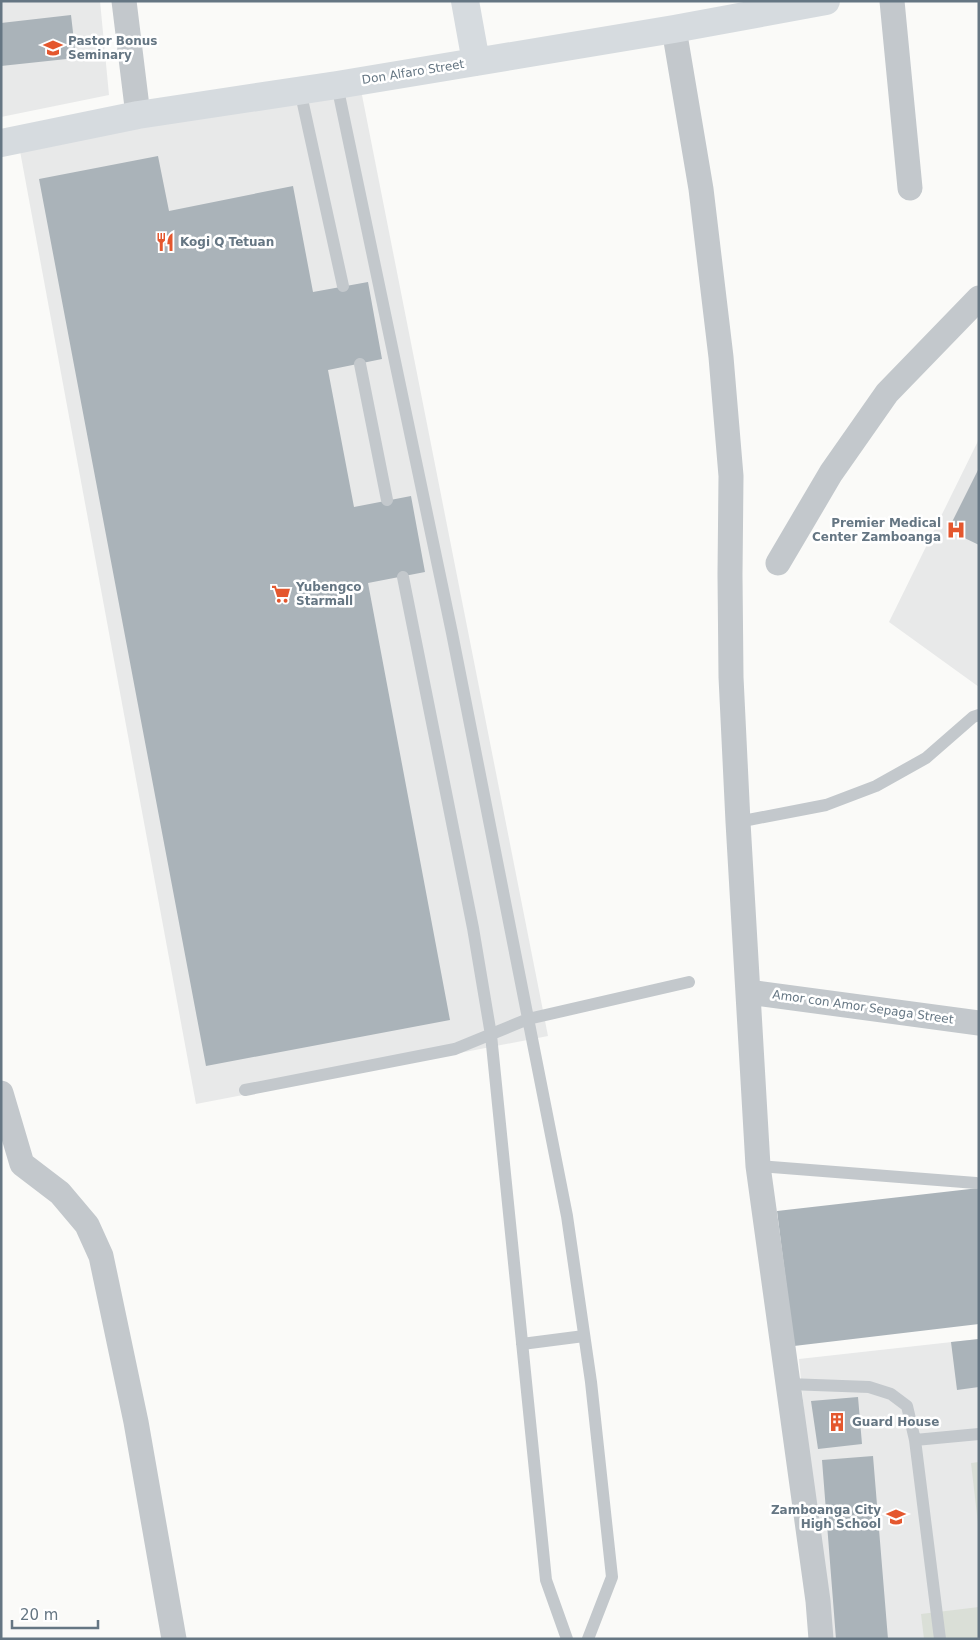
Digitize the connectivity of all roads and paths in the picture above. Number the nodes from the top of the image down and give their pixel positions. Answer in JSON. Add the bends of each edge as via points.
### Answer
{"nodes":[{"id":1,"x":124,"y":1,"type":"edge"},
{"id":2,"x":465,"y":1,"type":"edge"},
{"id":3,"x":826,"y":1,"type":"edge"},
{"id":4,"x":892,"y":1,"type":"edge"},
{"id":5,"x":674,"y":29,"type":"junction"},
{"id":6,"x":476,"y":62,"type":"junction"},
{"id":7,"x":337,"y":85,"type":"junction"},
{"id":8,"x":300,"y":90,"type":"junction"},
{"id":9,"x":138,"y":115,"type":"junction"},
{"id":10,"x":1,"y":143,"type":"edge"},
{"id":11,"x":910,"y":188,"type":"dead end"},
{"id":12,"x":343,"y":286,"type":"dead end"},
{"id":13,"x":979,"y":298,"type":"edge"},
{"id":14,"x":360,"y":364,"type":"dead end"},
{"id":15,"x":387,"y":500,"type":"dead end"},
{"id":16,"x":778,"y":563,"type":"dead end"},
{"id":17,"x":403,"y":577,"type":"dead end"},
{"id":18,"x":979,"y":715,"type":"edge"},
{"id":19,"x":738,"y":822,"type":"junction"},
{"id":20,"x":689,"y":982,"type":"dead end"},
{"id":21,"x":748,"y":992,"type":"junction"},
{"id":22,"x":528,"y":1019,"type":"junction"},
{"id":23,"x":979,"y":1023,"type":"edge"},
{"id":24,"x":491,"y":1035,"type":"junction"},
{"id":25,"x":245,"y":1090,"type":"dead end"},
{"id":26,"x":2,"y":1098,"type":"edge"},
{"id":27,"x":12,"y":1166,"type":"edge"},
{"id":28,"x":758,"y":1166,"type":"junction"},
{"id":29,"x":976,"y":1183,"type":"dead end"},
{"id":30,"x":584,"y":1336,"type":"junction"},
{"id":31,"x":522,"y":1344,"type":"junction"},
{"id":32,"x":788,"y":1384,"type":"junction"},
{"id":33,"x":979,"y":1434,"type":"edge"},
{"id":34,"x":915,"y":1440,"type":"junction"},
{"id":35,"x":174,"y":1639,"type":"edge"},
{"id":36,"x":567,"y":1639,"type":"edge"},
{"id":37,"x":588,"y":1639,"type":"edge"},
{"id":38,"x":821,"y":1639,"type":"edge"},
{"id":39,"x":940,"y":1639,"type":"edge"}],
"edges":[{"from":1,"to":9,"type":"street"},
{"from":2,"to":6,"type":"main road"},
{"from":3,"to":5,"type":"main road","name":"Don Alfaro Street"},
{"from":4,"to":11,"type":"street"},
{"from":5,"to":6,"type":"main road","name":"Don Alfaro Street"},
{"from":5,"to":19,"type":"street","via":[[701,189],[726,416],[730,476],[731,676]]},
{"from":6,"to":7,"type":"main road","name":"Don Alfaro Street"},
{"from":7,"to":8,"type":"main road","name":"Don Alfaro Street"},
{"from":7,"to":22,"type":"lane","via":[[450,623]]},
{"from":8,"to":9,"type":"main road","name":"Don Alfaro Street"},
{"from":8,"to":12,"type":"lane"},
{"from":9,"to":10,"type":"main road","name":"Don Alfaro Street"},
{"from":13,"to":16,"type":"street","via":[[887,393],[831,473]]},
{"from":14,"to":15,"type":"lane"},
{"from":17,"to":24,"type":"lane","via":[[473,928]]},
{"from":18,"to":19,"type":"lane","via":[[926,758],[876,786],[826,805]]},
{"from":19,"to":21,"type":"street"},
{"from":20,"to":22,"type":"lane"},
{"from":21,"to":23,"type":"street","name":"Amor con Amor Sepaga Street"},
{"from":21,"to":28,"type":"street"},
{"from":22,"to":24,"type":"lane"},
{"from":22,"to":30,"type":"lane","via":[[567,1216]]},
{"from":24,"to":25,"type":"lane","via":[[455,1049]]},
{"from":24,"to":31,"type":"lane"},
{"from":26,"to":27,"type":"street"},
{"from":27,"to":35,"type":"street","via":[[60,1193],[87,1225],[101,1256],[136,1422]]},
{"from":28,"to":29,"type":"lane"},
{"from":28,"to":32,"type":"street"},
{"from":30,"to":31,"type":"lane"},
{"from":30,"to":37,"type":"lane","via":[[612,1577]]},
{"from":31,"to":36,"type":"lane","via":[[546,1580]]},
{"from":32,"to":34,"type":"lane","via":[[869,1387],[890,1394],[907,1406]]},
{"from":32,"to":38,"type":"street"},
{"from":33,"to":34,"type":"lane"},
{"from":34,"to":39,"type":"lane"}]}
